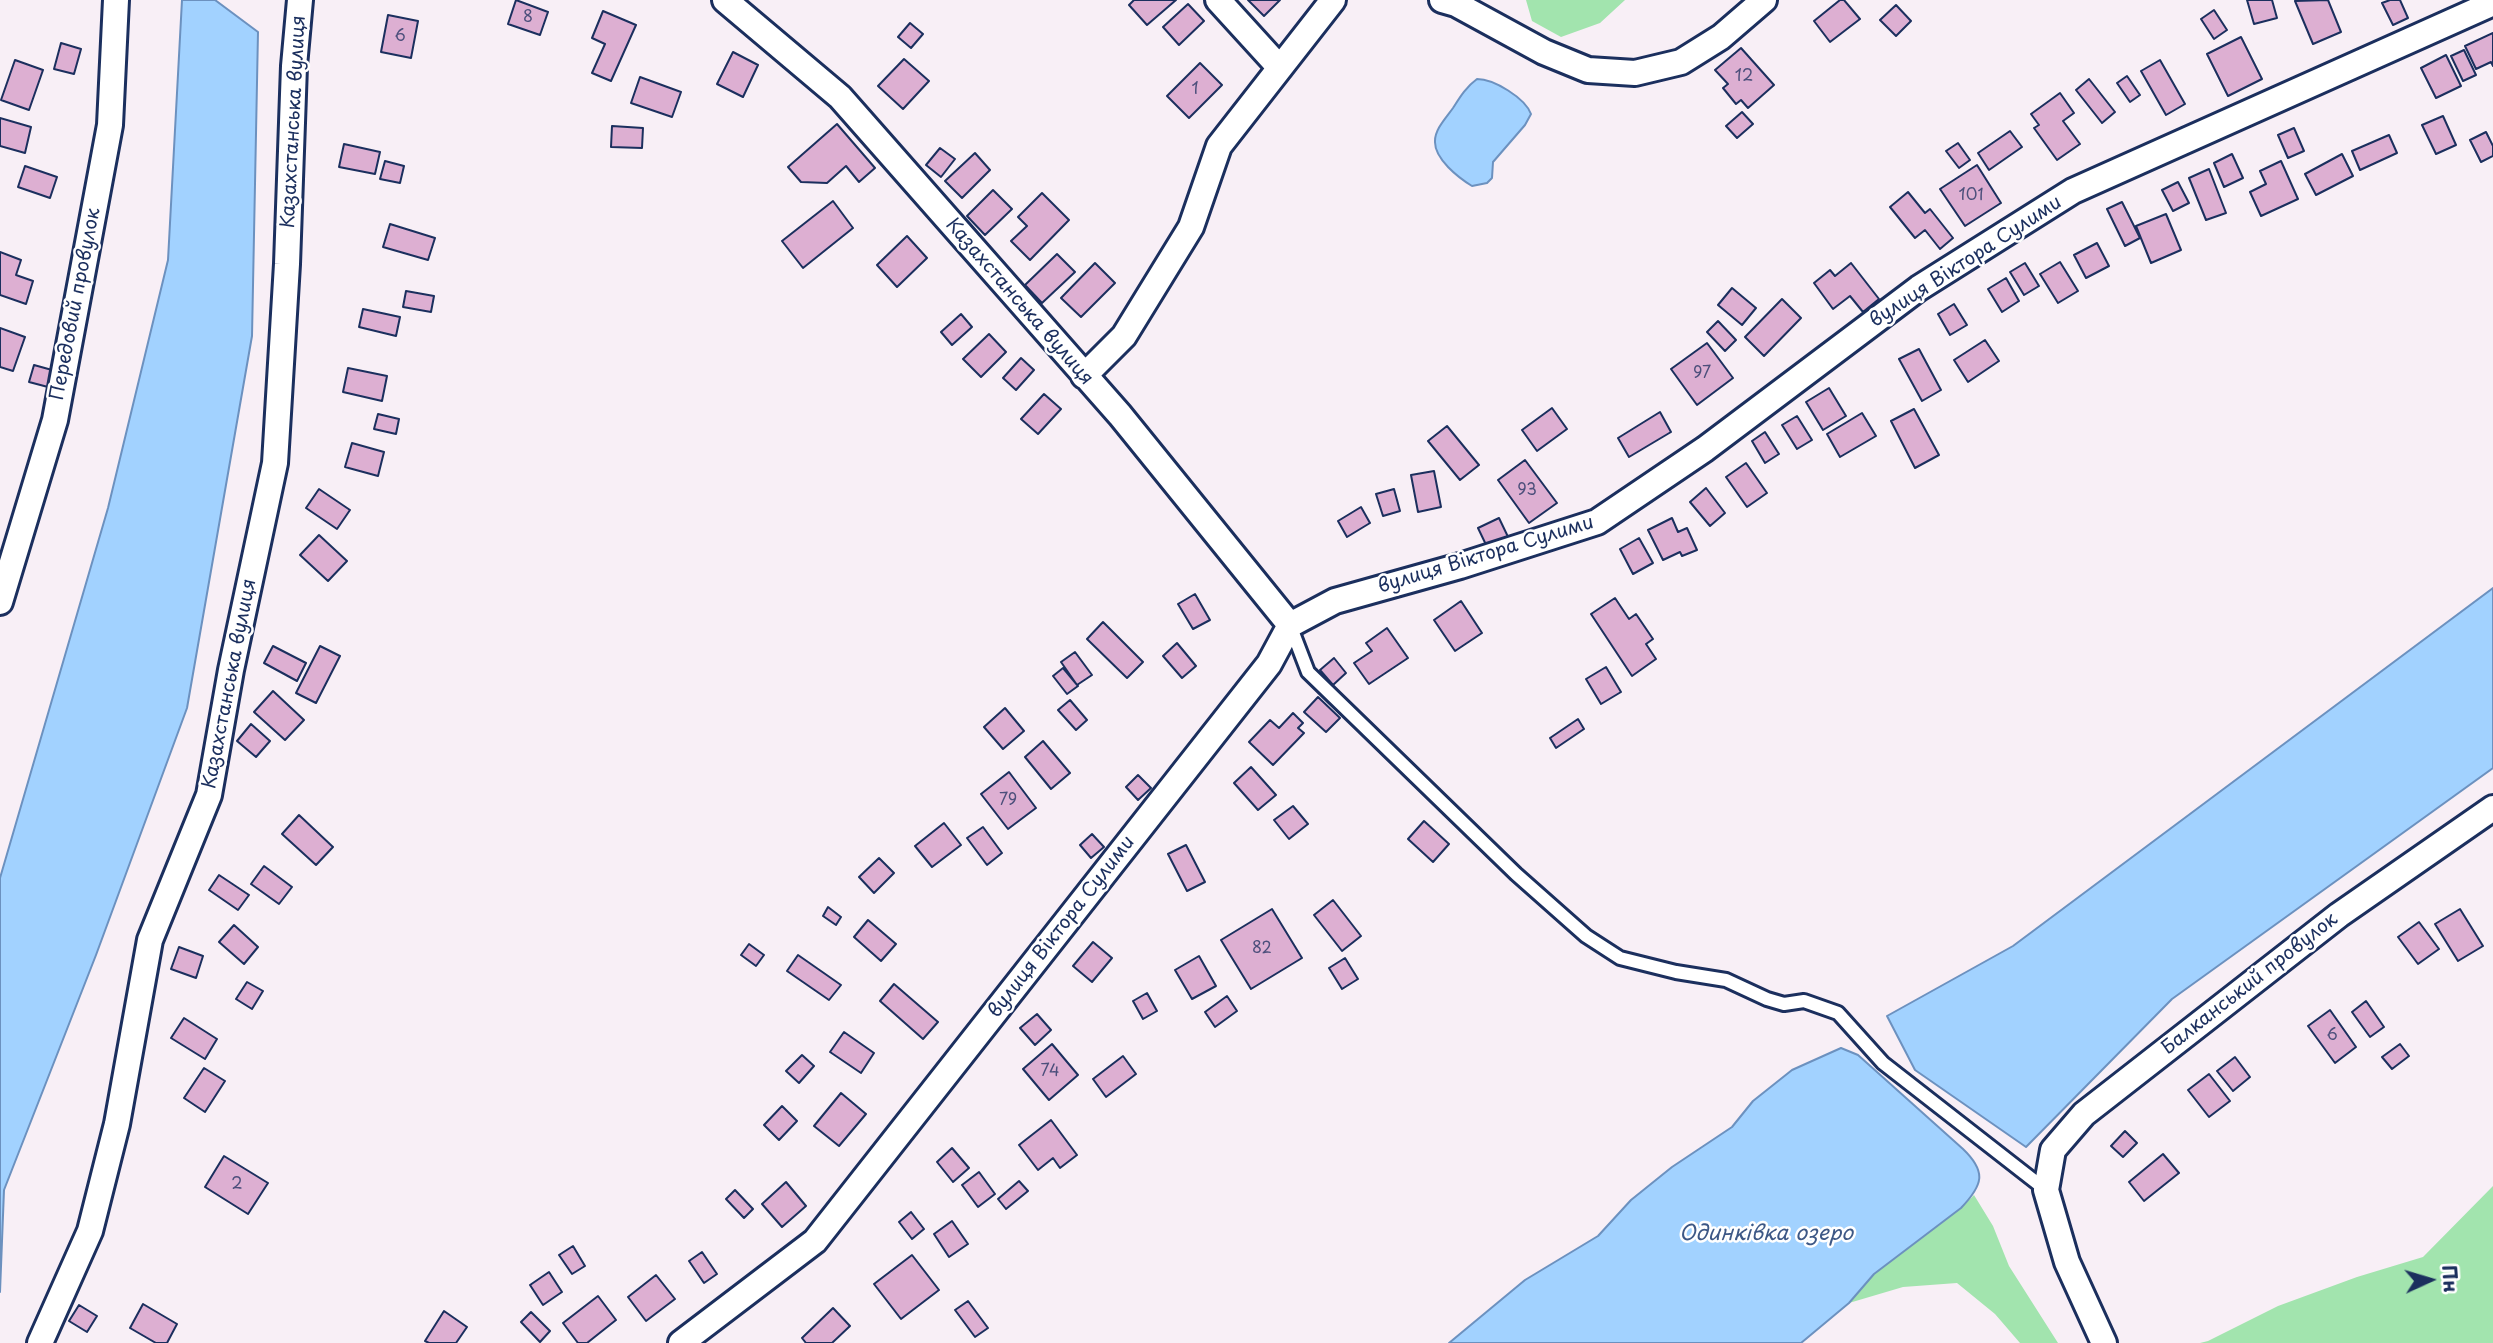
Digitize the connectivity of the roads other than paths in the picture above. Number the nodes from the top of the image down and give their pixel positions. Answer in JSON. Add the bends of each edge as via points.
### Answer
{"nodes":[{"id":1,"x":116,"y":0,"type":"edge"},
{"id":2,"x":300,"y":0,"type":"edge"},
{"id":3,"x":725,"y":0,"type":"edge"},
{"id":4,"x":1218,"y":0,"type":"edge"},
{"id":5,"x":1334,"y":0,"type":"edge"},
{"id":6,"x":1442,"y":0,"type":"edge"},
{"id":7,"x":1764,"y":0,"type":"edge"},
{"id":8,"x":2493,"y":3,"type":"edge"},
{"id":9,"x":1280,"y":68,"type":"junction"},
{"id":10,"x":1084,"y":376,"type":"junction"},
{"id":11,"x":0,"y":601,"type":"edge"},
{"id":12,"x":1290,"y":625,"type":"junction"},
{"id":13,"x":2493,"y":808,"type":"edge"},
{"id":14,"x":2046,"y":1190,"type":"junction"},
{"id":15,"x":40,"y":1343,"type":"edge"},
{"id":16,"x":681,"y":1343,"type":"edge"},
{"id":17,"x":2104,"y":1343,"type":"edge"}],
"edges":[{"from":1,"to":11,"type":"street","name":"Передовий провулок","via":[[110,125],[55,420]]},
{"from":2,"to":15,"type":"street","name":"Казахстанська вулиця","via":[[275,463],[209,795],[150,940],[117,1124],[90,1231]]},
{"from":3,"to":10,"type":"street","name":"Казахстанська вулиця","via":[[840,97]]},
{"from":4,"to":9,"type":"street"},
{"from":5,"to":9,"type":"street"},
{"from":6,"to":7,"type":"street","via":[[1588,70],[1635,74],[1681,62],[1721,37]]},
{"from":8,"to":12,"type":"street","name":"вулиця Віктора Сулими","via":[[2073,191],[1919,288],[1704,449],[1597,522],[1335,601]]},
{"from":9,"to":10,"type":"street","via":[[1219,146],[1191,227],[1124,336]]},
{"from":10,"to":12,"type":"street","name":"Казахстанська вулиця"},
{"from":12,"to":14,"type":"lane","via":[[1308,672],[1586,936],[1620,958],[1726,980],[1767,999],[1784,1004],[1804,1001],[1838,1013],[1883,1063]]},
{"from":12,"to":16,"type":"street","name":"вулиця Віктора Сулими","via":[[1261,674],[814,1241]]},
{"from":13,"to":14,"type":"street","name":"Балканський провулок","via":[[2339,915],[2084,1114],[2053,1150]]},
{"from":14,"to":17,"type":"street","via":[[2067,1262]]}]}
